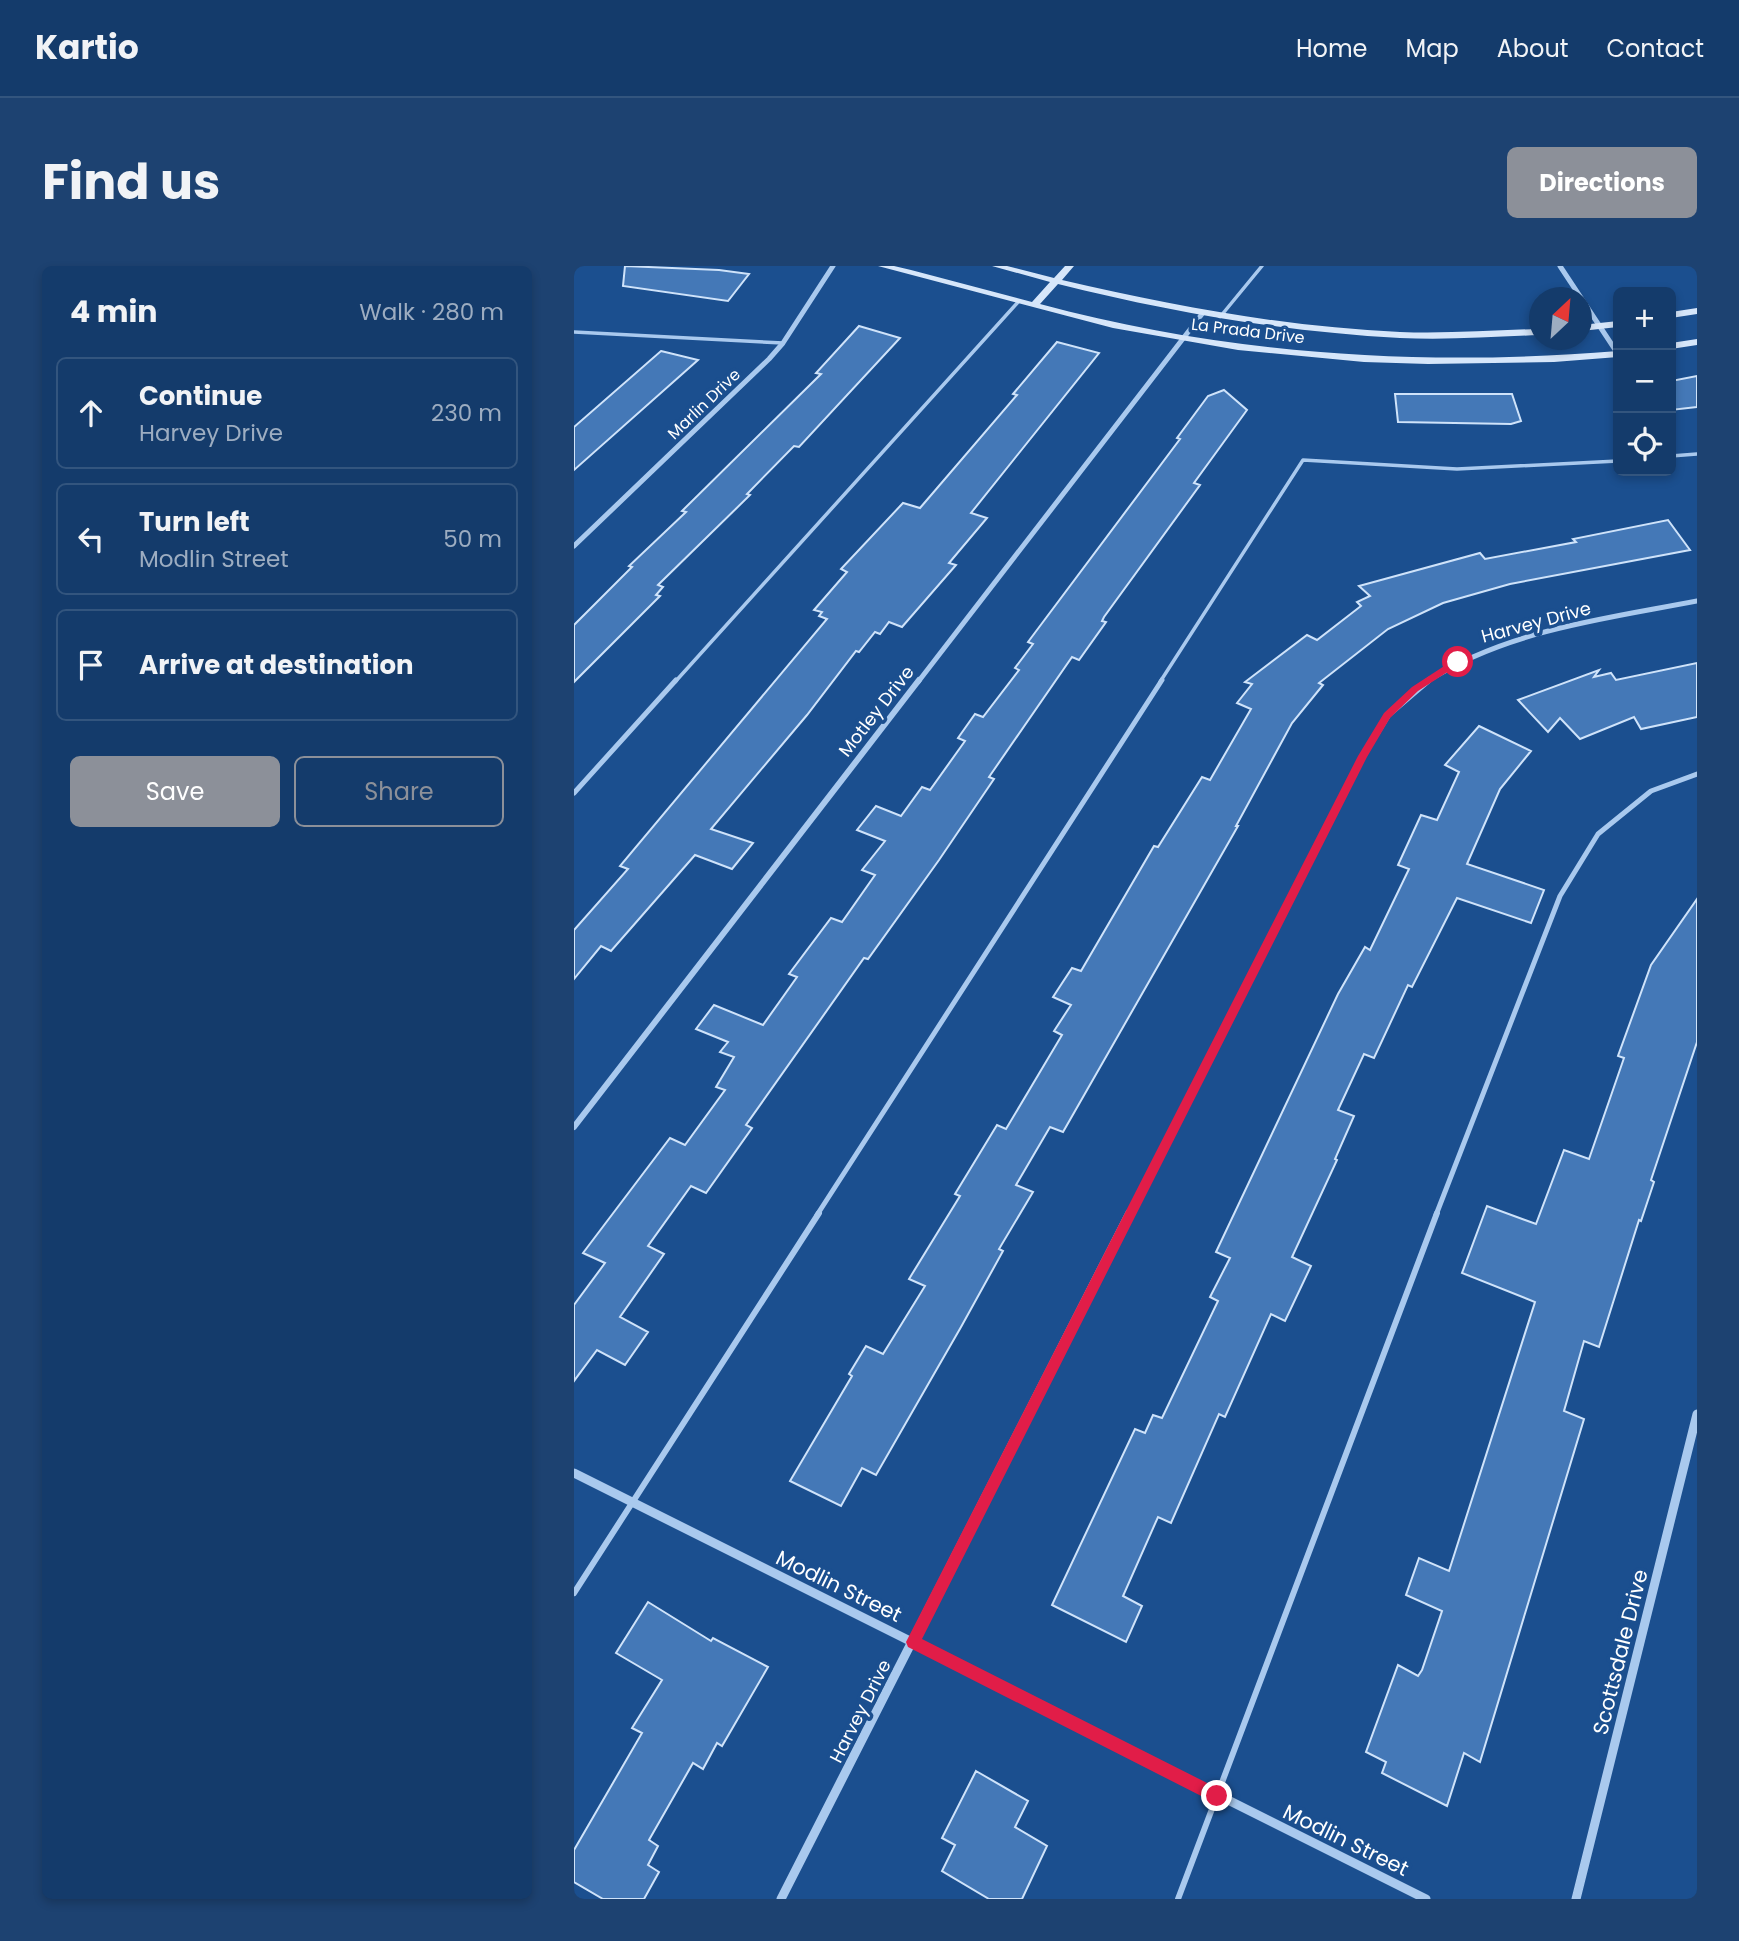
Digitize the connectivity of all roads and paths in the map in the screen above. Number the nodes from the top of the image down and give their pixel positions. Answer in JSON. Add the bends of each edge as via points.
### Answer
{"nodes":[{"id":1,"x":833,"y":266,"type":"edge"},
{"id":2,"x":881,"y":266,"type":"edge"},
{"id":3,"x":996,"y":266,"type":"edge"},
{"id":4,"x":1070,"y":266,"type":"edge"},
{"id":5,"x":1262,"y":266,"type":"edge"},
{"id":6,"x":1560,"y":266,"type":"edge"},
{"id":7,"x":1056,"y":282,"type":"junction"},
{"id":8,"x":1019,"y":301,"type":"junction"},
{"id":9,"x":1034,"y":305,"type":"junction"},
{"id":10,"x":1697,"y":311,"type":"edge"},
{"id":11,"x":1202,"y":314,"type":"junction"},
{"id":12,"x":1676,"y":314,"type":"edge"},
{"id":13,"x":1220,"y":317,"type":"junction"},
{"id":14,"x":1613,"y":325,"type":"edge"},
{"id":15,"x":1592,"y":327,"type":"edge"},
{"id":16,"x":1602,"y":327,"type":"junction"},
{"id":17,"x":574,"y":332,"type":"edge"},
{"id":18,"x":1529,"y":332,"type":"edge"},
{"id":19,"x":1184,"y":339,"type":"junction"},
{"id":20,"x":1697,"y":342,"type":"edge"},
{"id":21,"x":783,"y":343,"type":"junction"},
{"id":22,"x":1676,"y":345,"type":"edge"},
{"id":23,"x":1616,"y":350,"type":"edge"},
{"id":24,"x":1613,"y":354,"type":"edge"},
{"id":25,"x":1697,"y":454,"type":"edge"},
{"id":26,"x":1676,"y":456,"type":"edge"},
{"id":27,"x":1613,"y":461,"type":"edge"},
{"id":28,"x":574,"y":546,"type":"edge"},
{"id":29,"x":1697,"y":601,"type":"edge"},
{"id":30,"x":1697,"y":774,"type":"edge"},
{"id":31,"x":574,"y":793,"type":"edge"},
{"id":32,"x":574,"y":1127,"type":"edge"},
{"id":33,"x":1697,"y":1413,"type":"edge"},
{"id":34,"x":574,"y":1474,"type":"edge"},
{"id":35,"x":632,"y":1503,"type":"junction"},
{"id":36,"x":574,"y":1593,"type":"edge"},
{"id":37,"x":913,"y":1642,"type":"junction"},
{"id":38,"x":1217,"y":1796,"type":"junction"},
{"id":39,"x":781,"y":1899,"type":"edge"},
{"id":40,"x":1178,"y":1899,"type":"edge"},
{"id":41,"x":1426,"y":1899,"type":"edge"},
{"id":42,"x":1576,"y":1899,"type":"edge"}],
"edges":[{"from":1,"to":21,"type":"street","name":"Marlin Drive"},
{"from":2,"to":8,"type":"main road","name":"La Prada Drive"},
{"from":3,"to":7,"type":"main road","name":"La Prada Drive"},
{"from":4,"to":7,"type":"main road"},
{"from":5,"to":13,"type":"lane"},
{"from":6,"to":16,"type":"street"},
{"from":7,"to":9,"type":"main road"},
{"from":7,"to":11,"type":"main road","name":"La Prada Drive"},
{"from":8,"to":9,"type":"main road","name":"La Prada Drive"},
{"from":8,"to":31,"type":"lane"},
{"from":9,"to":19,"type":"main road","name":"La Prada Drive"},
{"from":10,"to":12,"type":"main road"},
{"from":11,"to":13,"type":"main road","name":"La Prada Drive"},
{"from":11,"to":19,"type":"street","name":"Motley Drive"},
{"from":13,"to":18,"type":"main road","name":"La Prada Drive","via":[[1335,330]]},
{"from":14,"to":16,"type":"main road"},
{"from":15,"to":16,"type":"main road"},
{"from":16,"to":23,"type":"street"},
{"from":17,"to":21,"type":"lane"},
{"from":19,"to":24,"type":"main road","name":"La Prada Drive","via":[[1378,361],[1471,363]]},
{"from":19,"to":32,"type":"street","name":"Motley Drive"},
{"from":20,"to":22,"type":"main road"},
{"from":21,"to":28,"type":"street","name":"Marlin Drive"},
{"from":25,"to":26,"type":"lane"},
{"from":27,"to":35,"type":"lane","via":[[1457,469],[1303,460]]},
{"from":29,"to":37,"type":"street","name":"Harvey Drive","via":[[1505,643],[1458,662],[1415,689],[1387,716]]},
{"from":30,"to":38,"type":"lane","via":[[1651,791],[1598,834],[1560,897]]},
{"from":33,"to":42,"type":"street","name":"Scottsdale Drive"},
{"from":34,"to":35,"type":"street","name":"Modlin Street"},
{"from":35,"to":36,"type":"lane"},
{"from":35,"to":37,"type":"street","name":"Modlin Street"},
{"from":37,"to":38,"type":"street","name":"Modlin Street"},
{"from":37,"to":39,"type":"street","name":"Harvey Drive"},
{"from":38,"to":40,"type":"lane"},
{"from":38,"to":41,"type":"street","name":"Modlin Street"}]}
